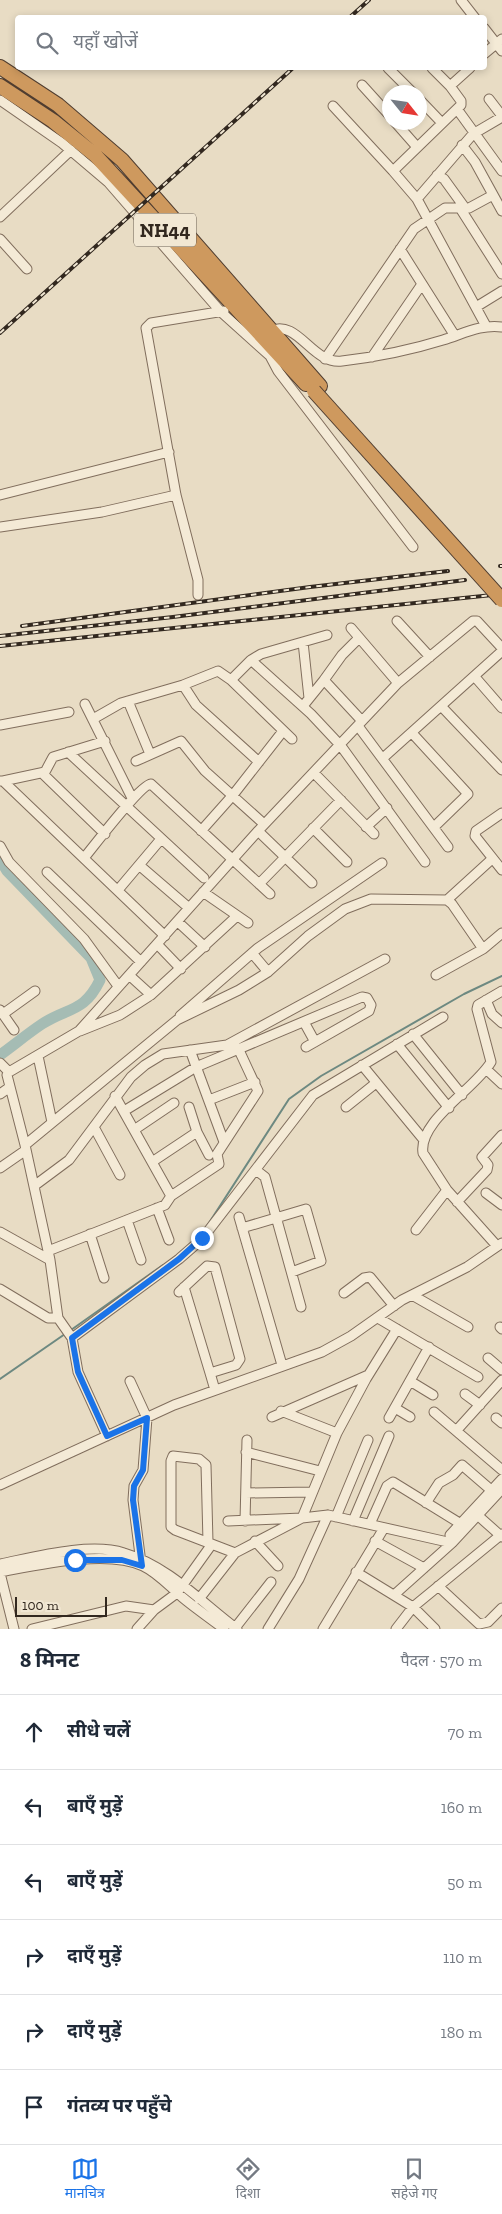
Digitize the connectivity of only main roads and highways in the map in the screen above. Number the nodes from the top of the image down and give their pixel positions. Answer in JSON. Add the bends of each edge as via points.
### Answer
{"nodes":[{"id":1,"x":0,"y":67,"type":"edge"},
{"id":2,"x":0,"y":86,"type":"edge"},
{"id":3,"x":317,"y":389,"type":"junction"},
{"id":4,"x":502,"y":588,"type":"edge"},
{"id":5,"x":502,"y":600,"type":"edge"}],
"edges":[{"from":1,"to":3,"type":"highway","number":"NH44","via":[[58,104],[108,147]]},
{"from":2,"to":3,"type":"highway","number":"NH44","via":[[53,121],[95,155],[227,309]]},
{"from":3,"to":4,"type":"highway","number":"NH44"},
{"from":3,"to":5,"type":"highway","number":"NH44","bridge":true}]}
